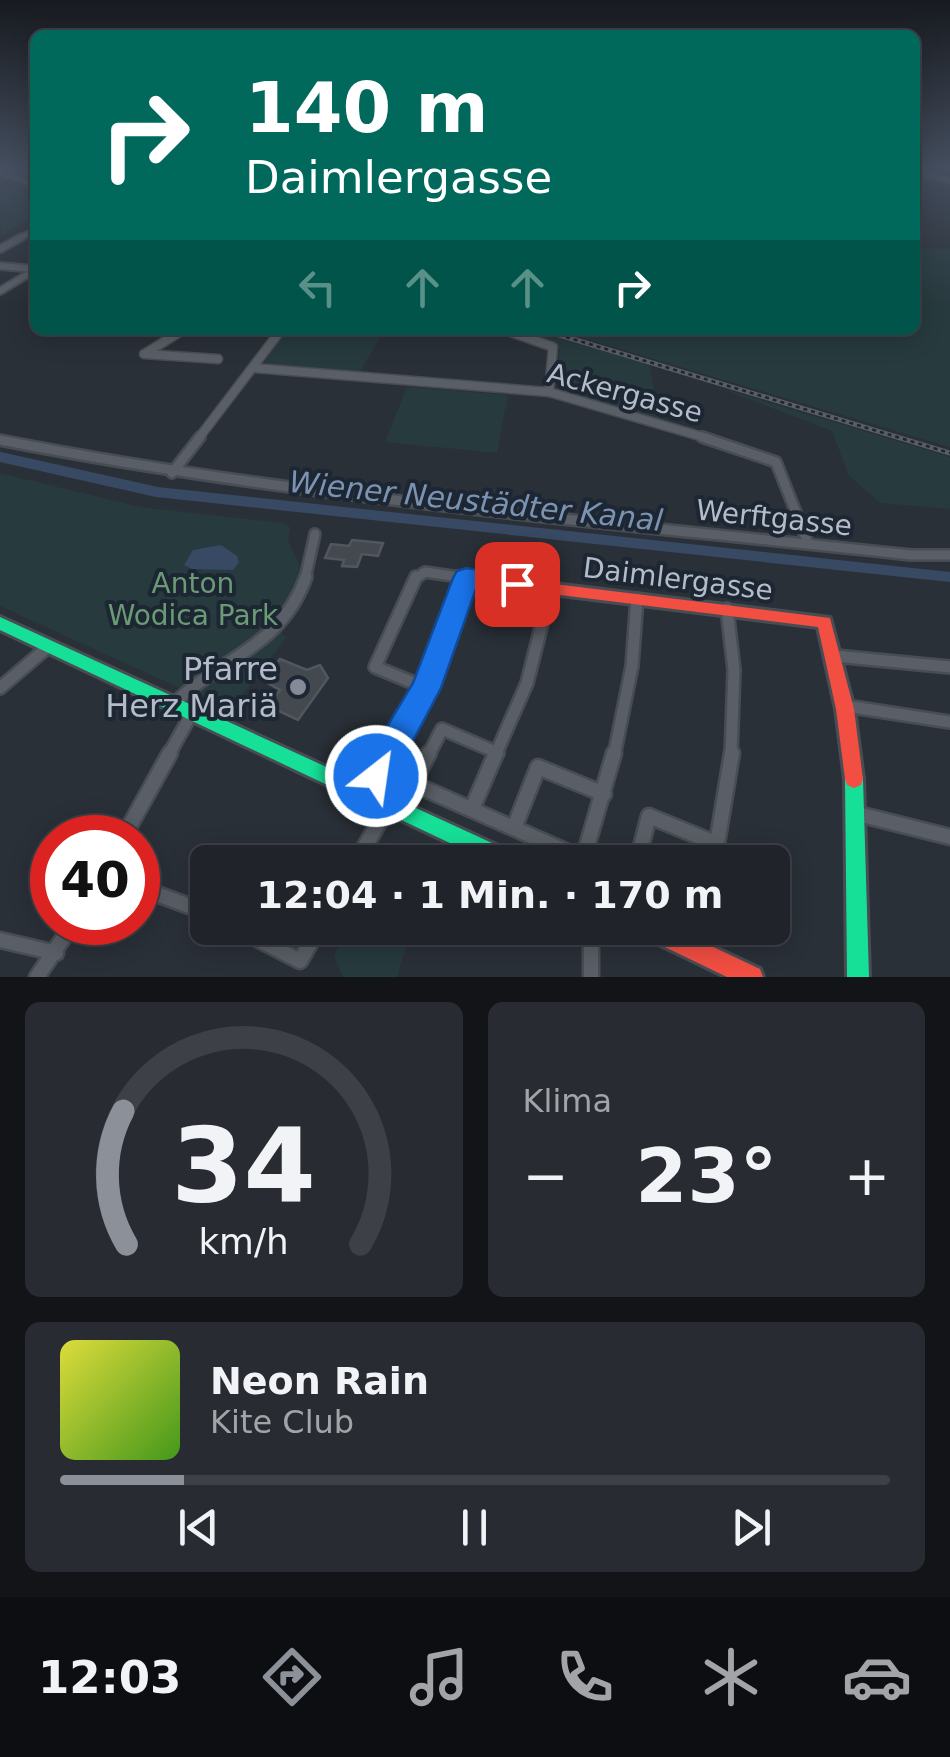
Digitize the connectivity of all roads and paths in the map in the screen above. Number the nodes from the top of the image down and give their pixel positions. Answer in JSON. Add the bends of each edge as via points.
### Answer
{"nodes":[{"id":1,"x":30,"y":233,"type":"edge"},
{"id":2,"x":0,"y":249,"type":"edge"},
{"id":3,"x":0,"y":266,"type":"edge"},
{"id":4,"x":30,"y":269,"type":"edge"},
{"id":5,"x":30,"y":272,"type":"edge"},
{"id":6,"x":0,"y":290,"type":"edge"},
{"id":7,"x":176,"y":335,"type":"edge"},
{"id":8,"x":277,"y":335,"type":"edge"},
{"id":9,"x":519,"y":335,"type":"edge"},
{"id":10,"x":218,"y":359,"type":"dead end"},
{"id":11,"x":254,"y":368,"type":"junction"},
{"id":12,"x":549,"y":392,"type":"junction"},
{"id":13,"x":0,"y":440,"type":"edge"},
{"id":14,"x":172,"y":472,"type":"junction"},
{"id":15,"x":315,"y":534,"type":"dead end"},
{"id":16,"x":808,"y":543,"type":"junction"},
{"id":17,"x":950,"y":555,"type":"edge"},
{"id":18,"x":466,"y":578,"type":"junction"},
{"id":19,"x":550,"y":588,"type":"junction"},
{"id":20,"x":636,"y":598,"type":"junction"},
{"id":21,"x":727,"y":609,"type":"junction"},
{"id":22,"x":0,"y":622,"type":"edge"},
{"id":23,"x":49,"y":646,"type":"junction"},
{"id":24,"x":835,"y":656,"type":"junction"},
{"id":25,"x":950,"y":666,"type":"edge"},
{"id":26,"x":0,"y":688,"type":"edge"},
{"id":27,"x":426,"y":688,"type":"junction"},
{"id":28,"x":174,"y":704,"type":"junction"},
{"id":29,"x":846,"y":706,"type":"junction"},
{"id":30,"x":192,"y":713,"type":"junction"},
{"id":31,"x":950,"y":722,"type":"edge"},
{"id":32,"x":498,"y":752,"type":"junction"},
{"id":33,"x":380,"y":769,"type":"junction"},
{"id":34,"x":413,"y":784,"type":"junction"},
{"id":35,"x":366,"y":794,"type":"junction"},
{"id":36,"x":604,"y":794,"type":"junction"},
{"id":37,"x":389,"y":805,"type":"junction"},
{"id":38,"x":472,"y":810,"type":"junction"},
{"id":39,"x":858,"y":814,"type":"junction"},
{"id":40,"x":135,"y":815,"type":"edge"},
{"id":41,"x":514,"y":828,"type":"junction"},
{"id":42,"x":950,"y":837,"type":"edge"},
{"id":43,"x":717,"y":844,"type":"joint"},
{"id":44,"x":366,"y":845,"type":"edge"},
{"id":45,"x":475,"y":845,"type":"edge"},
{"id":46,"x":552,"y":845,"type":"edge"},
{"id":47,"x":591,"y":845,"type":"edge"},
{"id":48,"x":642,"y":845,"type":"edge"},
{"id":49,"x":160,"y":896,"type":"edge"},
{"id":50,"x":190,"y":906,"type":"edge"},
{"id":51,"x":0,"y":940,"type":"edge"},
{"id":52,"x":61,"y":945,"type":"edge"},
{"id":53,"x":268,"y":945,"type":"edge"},
{"id":54,"x":310,"y":945,"type":"edge"},
{"id":55,"x":592,"y":945,"type":"edge"},
{"id":56,"x":685,"y":945,"type":"edge"},
{"id":57,"x":56,"y":954,"type":"junction"},
{"id":58,"x":37,"y":977,"type":"edge"},
{"id":59,"x":591,"y":977,"type":"edge"},
{"id":60,"x":752,"y":977,"type":"edge"},
{"id":61,"x":858,"y":977,"type":"edge"}],
"edges":[{"from":1,"to":2,"type":"street"},
{"from":3,"to":4,"type":"street"},
{"from":5,"to":6,"type":"street"},
{"from":7,"to":10,"type":"street","via":[[144,354]]},
{"from":8,"to":11,"type":"street"},
{"from":9,"to":12,"type":"street","via":[[552,347]]},
{"from":11,"to":12,"type":"street","name":"Ackergasse"},
{"from":11,"to":14,"type":"street"},
{"from":12,"to":16,"type":"street","name":"Ackergasse","via":[[776,462]]},
{"from":13,"to":14,"type":"street","name":"Werftgasse"},
{"from":14,"to":16,"type":"street","name":"Werftgasse"},
{"from":15,"to":28,"type":"street","via":[[309,578],[296,604],[252,649]]},
{"from":16,"to":17,"type":"street","name":"Werftgasse"},
{"from":18,"to":19,"type":"street","name":"Daimlergasse"},
{"from":18,"to":27,"type":"street"},
{"from":18,"to":27,"type":"street","name":"Daimlergasse","via":[[417,575],[375,660],[375,667]]},
{"from":19,"to":20,"type":"street","name":"Daimlergasse"},
{"from":19,"to":32,"type":"street","via":[[528,683]]},
{"from":20,"to":21,"type":"street","name":"Daimlergasse"},
{"from":20,"to":36,"type":"street","via":[[627,711]]},
{"from":21,"to":24,"type":"street","name":"Daimlergasse","via":[[825,622]]},
{"from":21,"to":43,"type":"street","via":[[734,746]]},
{"from":22,"to":23,"type":"street"},
{"from":23,"to":26,"type":"street"},
{"from":23,"to":28,"type":"street"},
{"from":24,"to":25,"type":"street"},
{"from":24,"to":29,"type":"street"},
{"from":27,"to":33,"type":"street"},
{"from":28,"to":30,"type":"street"},
{"from":29,"to":31,"type":"street"},
{"from":29,"to":39,"type":"street"},
{"from":30,"to":35,"type":"street"},
{"from":30,"to":40,"type":"street"},
{"from":32,"to":34,"type":"street","via":[[442,729]]},
{"from":32,"to":38,"type":"street"},
{"from":33,"to":34,"type":"street"},
{"from":33,"to":35,"type":"street"},
{"from":34,"to":38,"type":"street"},
{"from":35,"to":37,"type":"street"},
{"from":36,"to":41,"type":"street","via":[[538,767]]},
{"from":36,"to":47,"type":"street"},
{"from":37,"to":44,"type":"street"},
{"from":37,"to":45,"type":"street"},
{"from":38,"to":41,"type":"street"},
{"from":39,"to":42,"type":"street"},
{"from":39,"to":61,"type":"street"},
{"from":41,"to":46,"type":"street"},
{"from":43,"to":48,"type":"street","via":[[649,816]]},
{"from":49,"to":50,"type":"street"},
{"from":51,"to":57,"type":"street"},
{"from":52,"to":57,"type":"street"},
{"from":53,"to":54,"type":"street","via":[[300,962]]},
{"from":55,"to":59,"type":"street"},
{"from":56,"to":60,"type":"street"},
{"from":57,"to":58,"type":"street"}]}
